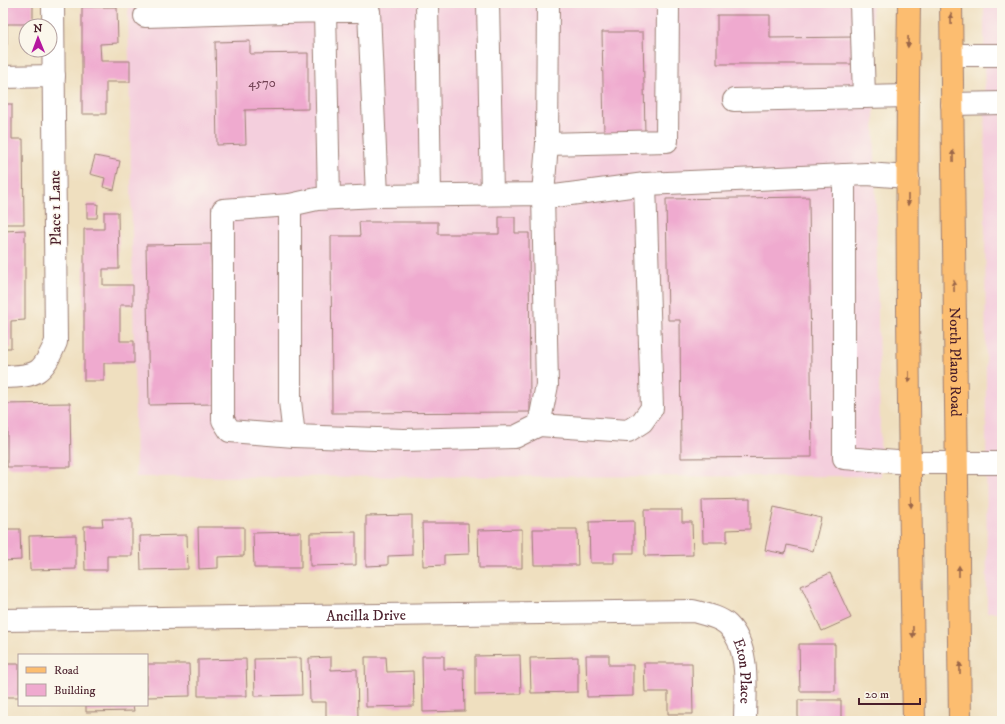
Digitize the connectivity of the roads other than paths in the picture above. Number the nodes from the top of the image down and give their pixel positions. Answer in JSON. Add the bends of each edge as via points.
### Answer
{"nodes":[{"id":1,"x":53,"y":3,"type":"edge"},
{"id":2,"x":427,"y":3,"type":"edge"},
{"id":3,"x":488,"y":3,"type":"edge"},
{"id":4,"x":548,"y":3,"type":"edge"},
{"id":5,"x":668,"y":3,"type":"edge"},
{"id":6,"x":861,"y":3,"type":"edge"},
{"id":7,"x":909,"y":3,"type":"edge"},
{"id":8,"x":951,"y":3,"type":"edge"},
{"id":9,"x":232,"y":8,"type":"edge"},
{"id":10,"x":325,"y":11,"type":"junction"},
{"id":11,"x":145,"y":16,"type":"dead end"},
{"id":12,"x":952,"y":55,"type":"junction"},
{"id":13,"x":1002,"y":55,"type":"edge"},
{"id":14,"x":54,"y":76,"type":"junction"},
{"id":15,"x":3,"y":77,"type":"edge"},
{"id":16,"x":907,"y":96,"type":"junction"},
{"id":17,"x":864,"y":97,"type":"junction"},
{"id":18,"x":734,"y":100,"type":"dead end"},
{"id":19,"x":1002,"y":103,"type":"edge"},
{"id":20,"x":952,"y":104,"type":"junction"},
{"id":21,"x":546,"y":144,"type":"junction"},
{"id":22,"x":844,"y":175,"type":"junction"},
{"id":23,"x":908,"y":177,"type":"junction"},
{"id":24,"x":645,"y":184,"type":"junction"},
{"id":25,"x":430,"y":194,"type":"junction"},
{"id":26,"x":492,"y":194,"type":"junction"},
{"id":27,"x":543,"y":194,"type":"junction"},
{"id":28,"x":377,"y":196,"type":"junction"},
{"id":29,"x":329,"y":198,"type":"junction"},
{"id":30,"x":290,"y":205,"type":"junction"},
{"id":31,"x":3,"y":377,"type":"edge"},
{"id":32,"x":539,"y":425,"type":"junction"},
{"id":33,"x":294,"y":436,"type":"junction"},
{"id":34,"x":910,"y":463,"type":"junction"},
{"id":35,"x":1002,"y":463,"type":"edge"},
{"id":36,"x":957,"y":465,"type":"junction"},
{"id":37,"x":3,"y":620,"type":"edge"},
{"id":38,"x":727,"y":624,"type":"joint"},
{"id":39,"x":745,"y":721,"type":"edge"},
{"id":40,"x":914,"y":721,"type":"edge"},
{"id":41,"x":960,"y":721,"type":"edge"}],
"edges":[{"from":1,"to":14,"type":"street","name":"Place 1 Lane"},
{"from":2,"to":25,"type":"street"},
{"from":3,"to":26,"type":"street"},
{"from":4,"to":21,"type":"street"},
{"from":5,"to":21,"type":"street","via":[[667,141]]},
{"from":6,"to":17,"type":"street"},
{"from":7,"to":16,"type":"main road","one_way":true},
{"from":12,"to":8,"type":"main road","name":"North Plano Road","one_way":true},
{"from":9,"to":10,"type":"street"},
{"from":9,"to":11,"type":"street"},
{"from":10,"to":28,"type":"street","via":[[369,11]]},
{"from":10,"to":29,"type":"street"},
{"from":12,"to":13,"type":"street"},
{"from":12,"to":20,"type":"main road","name":"North Plano Road"},
{"from":14,"to":15,"type":"street"},
{"from":14,"to":31,"type":"street","name":"Place 1 Lane","via":[[56,342],[43,368],[34,374]]},
{"from":16,"to":17,"type":"street"},
{"from":16,"to":23,"type":"main road"},
{"from":17,"to":18,"type":"street"},
{"from":19,"to":20,"type":"street"},
{"from":36,"to":20,"type":"main road","name":"North Plano Road","one_way":true},
{"from":21,"to":27,"type":"street"},
{"from":22,"to":23,"type":"street"},
{"from":22,"to":24,"type":"street"},
{"from":22,"to":34,"type":"street","via":[[844,458]]},
{"from":23,"to":34,"type":"main road","one_way":true},
{"from":24,"to":27,"type":"street","via":[[555,196]]},
{"from":24,"to":32,"type":"street","via":[[652,408],[642,422],[628,431]]},
{"from":25,"to":26,"type":"street"},
{"from":25,"to":28,"type":"street"},
{"from":26,"to":27,"type":"street"},
{"from":27,"to":32,"type":"street","via":[[547,385]]},
{"from":28,"to":29,"type":"street"},
{"from":29,"to":30,"type":"street"},
{"from":30,"to":33,"type":"street","via":[[290,401]]},
{"from":30,"to":33,"type":"street","via":[[223,210],[223,420],[230,432]]},
{"from":32,"to":33,"type":"street","via":[[515,437],[404,440]]},
{"from":34,"to":36,"type":"street"},
{"from":34,"to":40,"type":"main road","one_way":true},
{"from":35,"to":36,"type":"street"},
{"from":41,"to":36,"type":"main road","name":"North Plano Road","one_way":true},
{"from":37,"to":38,"type":"street","name":"Ancilla Drive","via":[[693,611],[712,616]]},
{"from":38,"to":39,"type":"street","name":"Eton Place","via":[[741,649]]}]}
